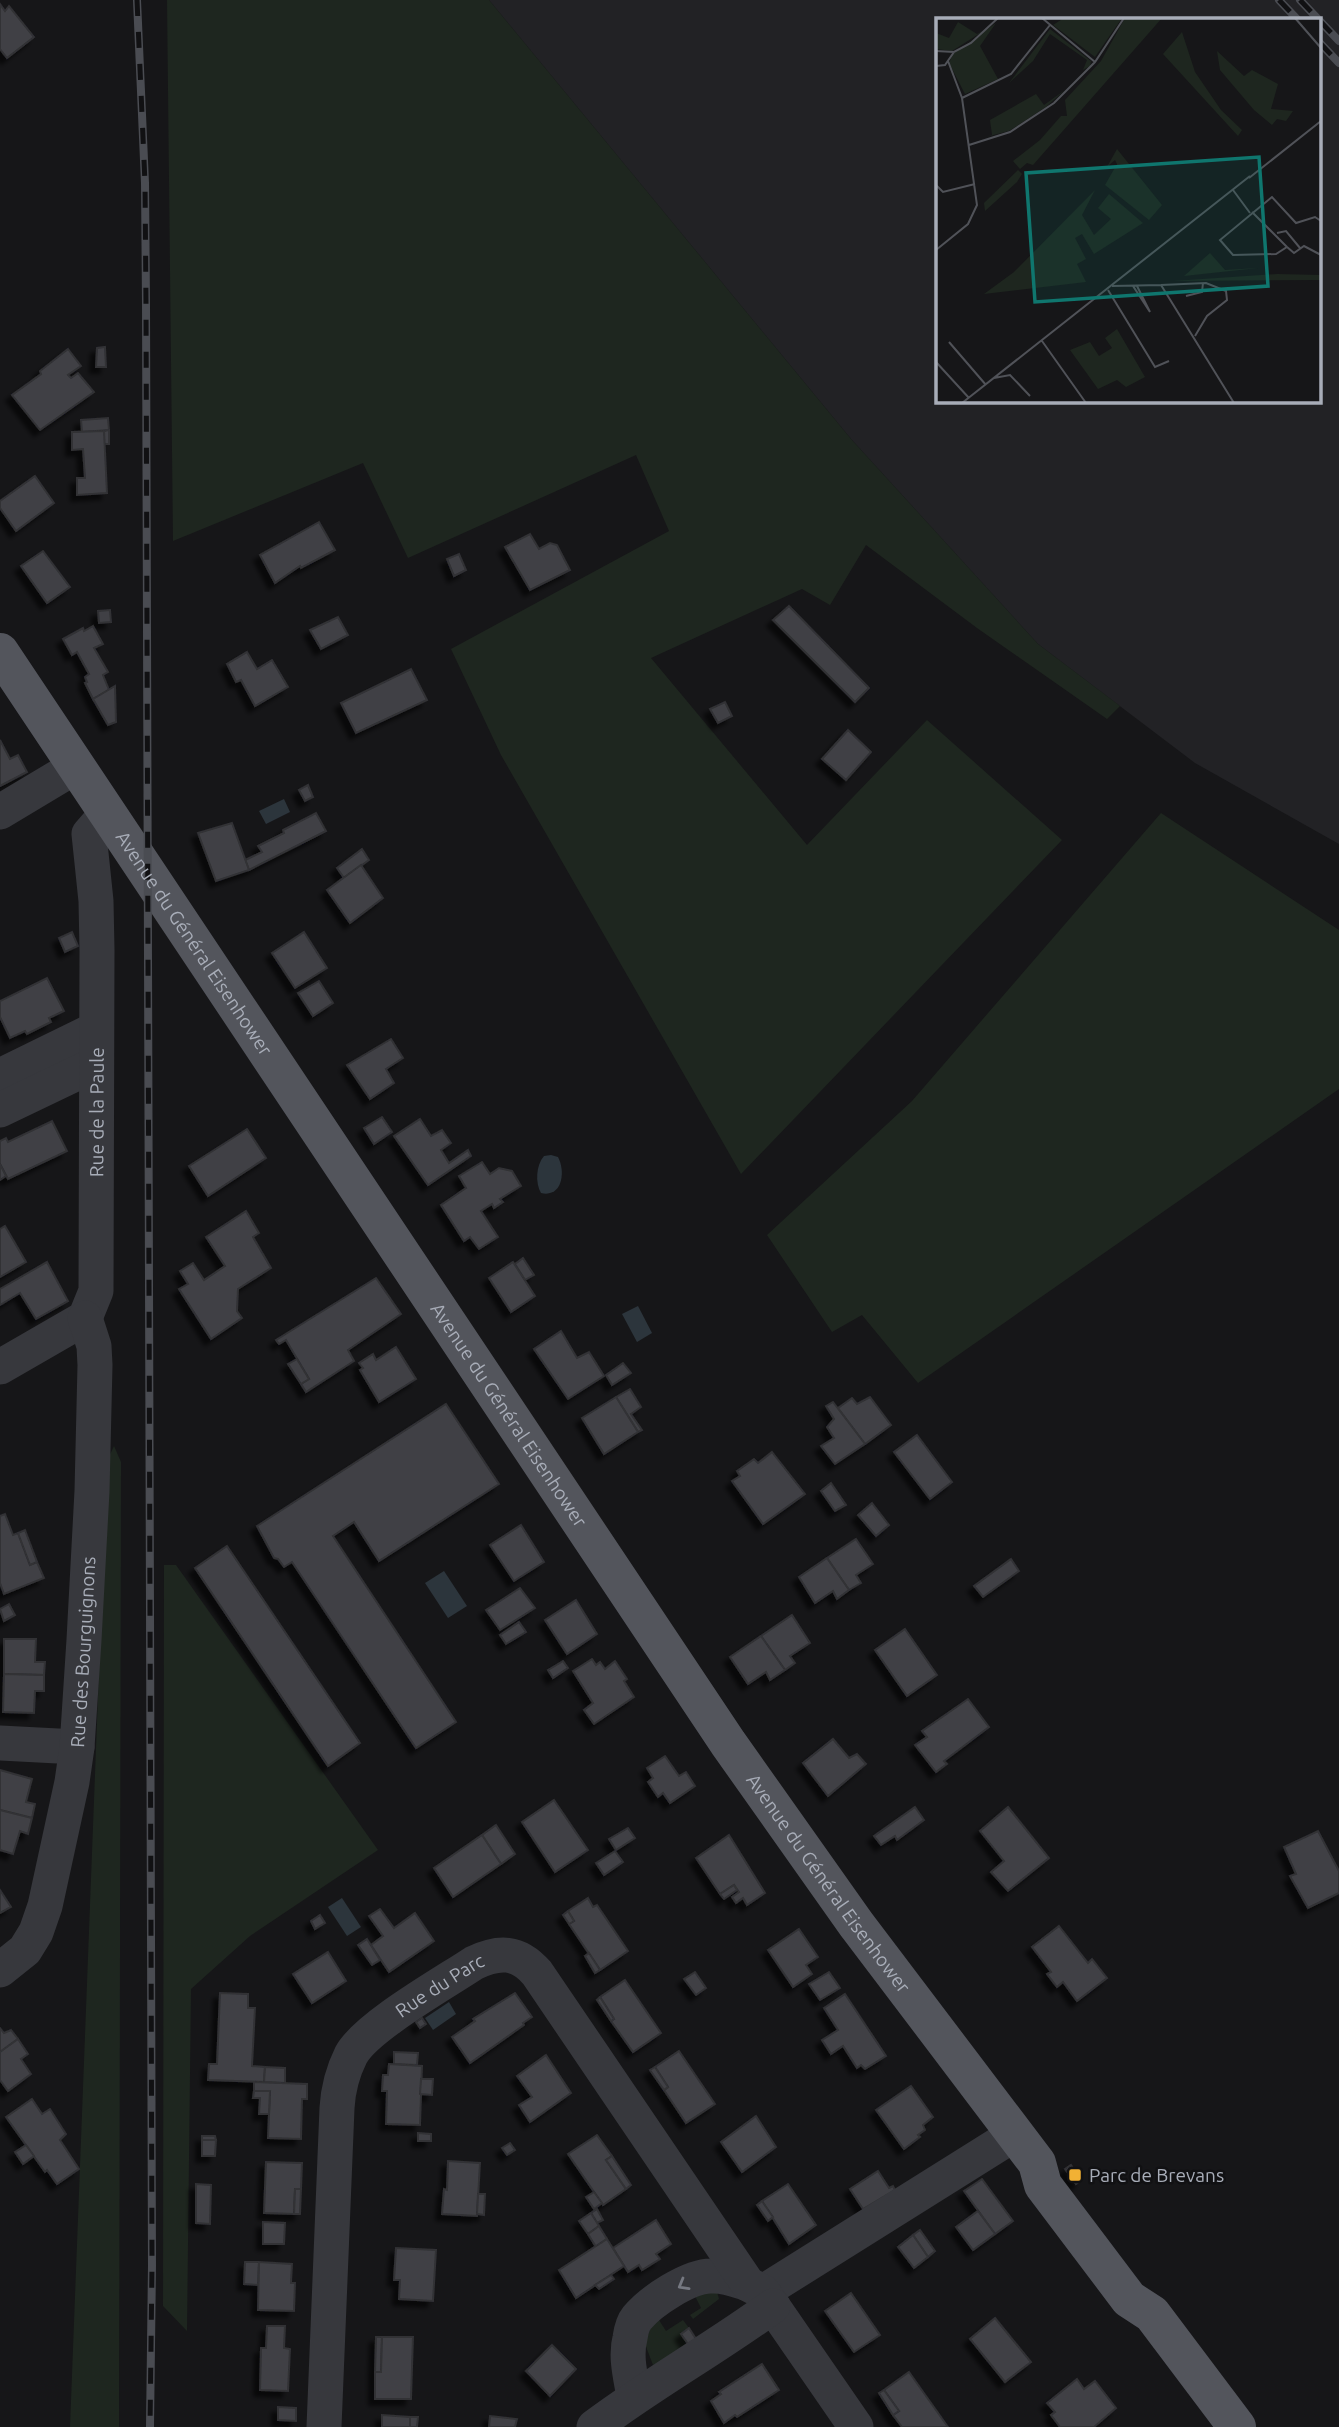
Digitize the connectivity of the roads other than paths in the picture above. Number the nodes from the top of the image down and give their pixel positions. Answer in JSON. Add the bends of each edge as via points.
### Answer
{"nodes":[{"id":1,"x":0,"y":652,"type":"edge"},
{"id":2,"x":75,"y":767,"type":"junction"},
{"id":3,"x":0,"y":812,"type":"edge"},
{"id":4,"x":108,"y":812,"type":"junction"},
{"id":5,"x":96,"y":1030,"type":"junction"},
{"id":6,"x":96,"y":1064,"type":"junction"},
{"id":7,"x":0,"y":1076,"type":"edge"},
{"id":8,"x":0,"y":1110,"type":"edge"},
{"id":9,"x":85,"y":1318,"type":"junction"},
{"id":10,"x":0,"y":1367,"type":"edge"},
{"id":11,"x":0,"y":1743,"type":"edge"},
{"id":12,"x":77,"y":1747,"type":"junction"},
{"id":13,"x":0,"y":1970,"type":"edge"},
{"id":14,"x":1026,"y":2149,"type":"junction"},
{"id":15,"x":761,"y":2294,"type":"junction"},
{"id":16,"x":634,"y":2397,"type":"junction"},
{"id":17,"x":324,"y":2427,"type":"edge"},
{"id":18,"x":594,"y":2427,"type":"edge"},
{"id":19,"x":856,"y":2427,"type":"edge"},
{"id":20,"x":1237,"y":2427,"type":"edge"}],
"edges":[{"from":1,"to":2,"type":"main road","name":"Avenue du Général Eisenhower"},
{"from":2,"to":3,"type":"street"},
{"from":2,"to":4,"type":"main road","name":"Avenue du Général Eisenhower"},
{"from":4,"to":5,"type":"street","name":"Rue de la Paule","via":[[89,834],[96,901]]},
{"from":4,"to":14,"type":"main road","name":"Avenue du Général Eisenhower","via":[[728,1743],[856,1924]]},
{"from":5,"to":6,"type":"street","name":"Rue de la Paule"},
{"from":5,"to":7,"type":"street"},
{"from":6,"to":8,"type":"street"},
{"from":6,"to":9,"type":"street","name":"Rue de la Paule","via":[[96,1291]]},
{"from":9,"to":10,"type":"street"},
{"from":9,"to":12,"type":"street","name":"Rue des Bourguignons","via":[[95,1365]]},
{"from":11,"to":12,"type":"street"},
{"from":12,"to":13,"type":"street","name":"Rue des Bourguignons","via":[[45,1906],[25,1950]]},
{"from":14,"to":15,"type":"street"},
{"from":14,"to":20,"type":"main road","name":"Avenue du Général Eisenhower","via":[[1058,2174],[1144,2289],[1152,2314]]},
{"from":15,"to":16,"type":"street","via":[[658,2384]]},
{"from":15,"to":16,"type":"street","one_way":true,"via":[[726,2277],[698,2277],[649,2307],[635,2320],[629,2340]]},
{"from":15,"to":17,"type":"street","name":"Rue du Parc","via":[[537,1973],[518,1957],[486,1957],[371,2032],[345,2072],[337,2108]]},
{"from":15,"to":19,"type":"street","name":"Rue du Parc"},
{"from":16,"to":18,"type":"street"}]}
